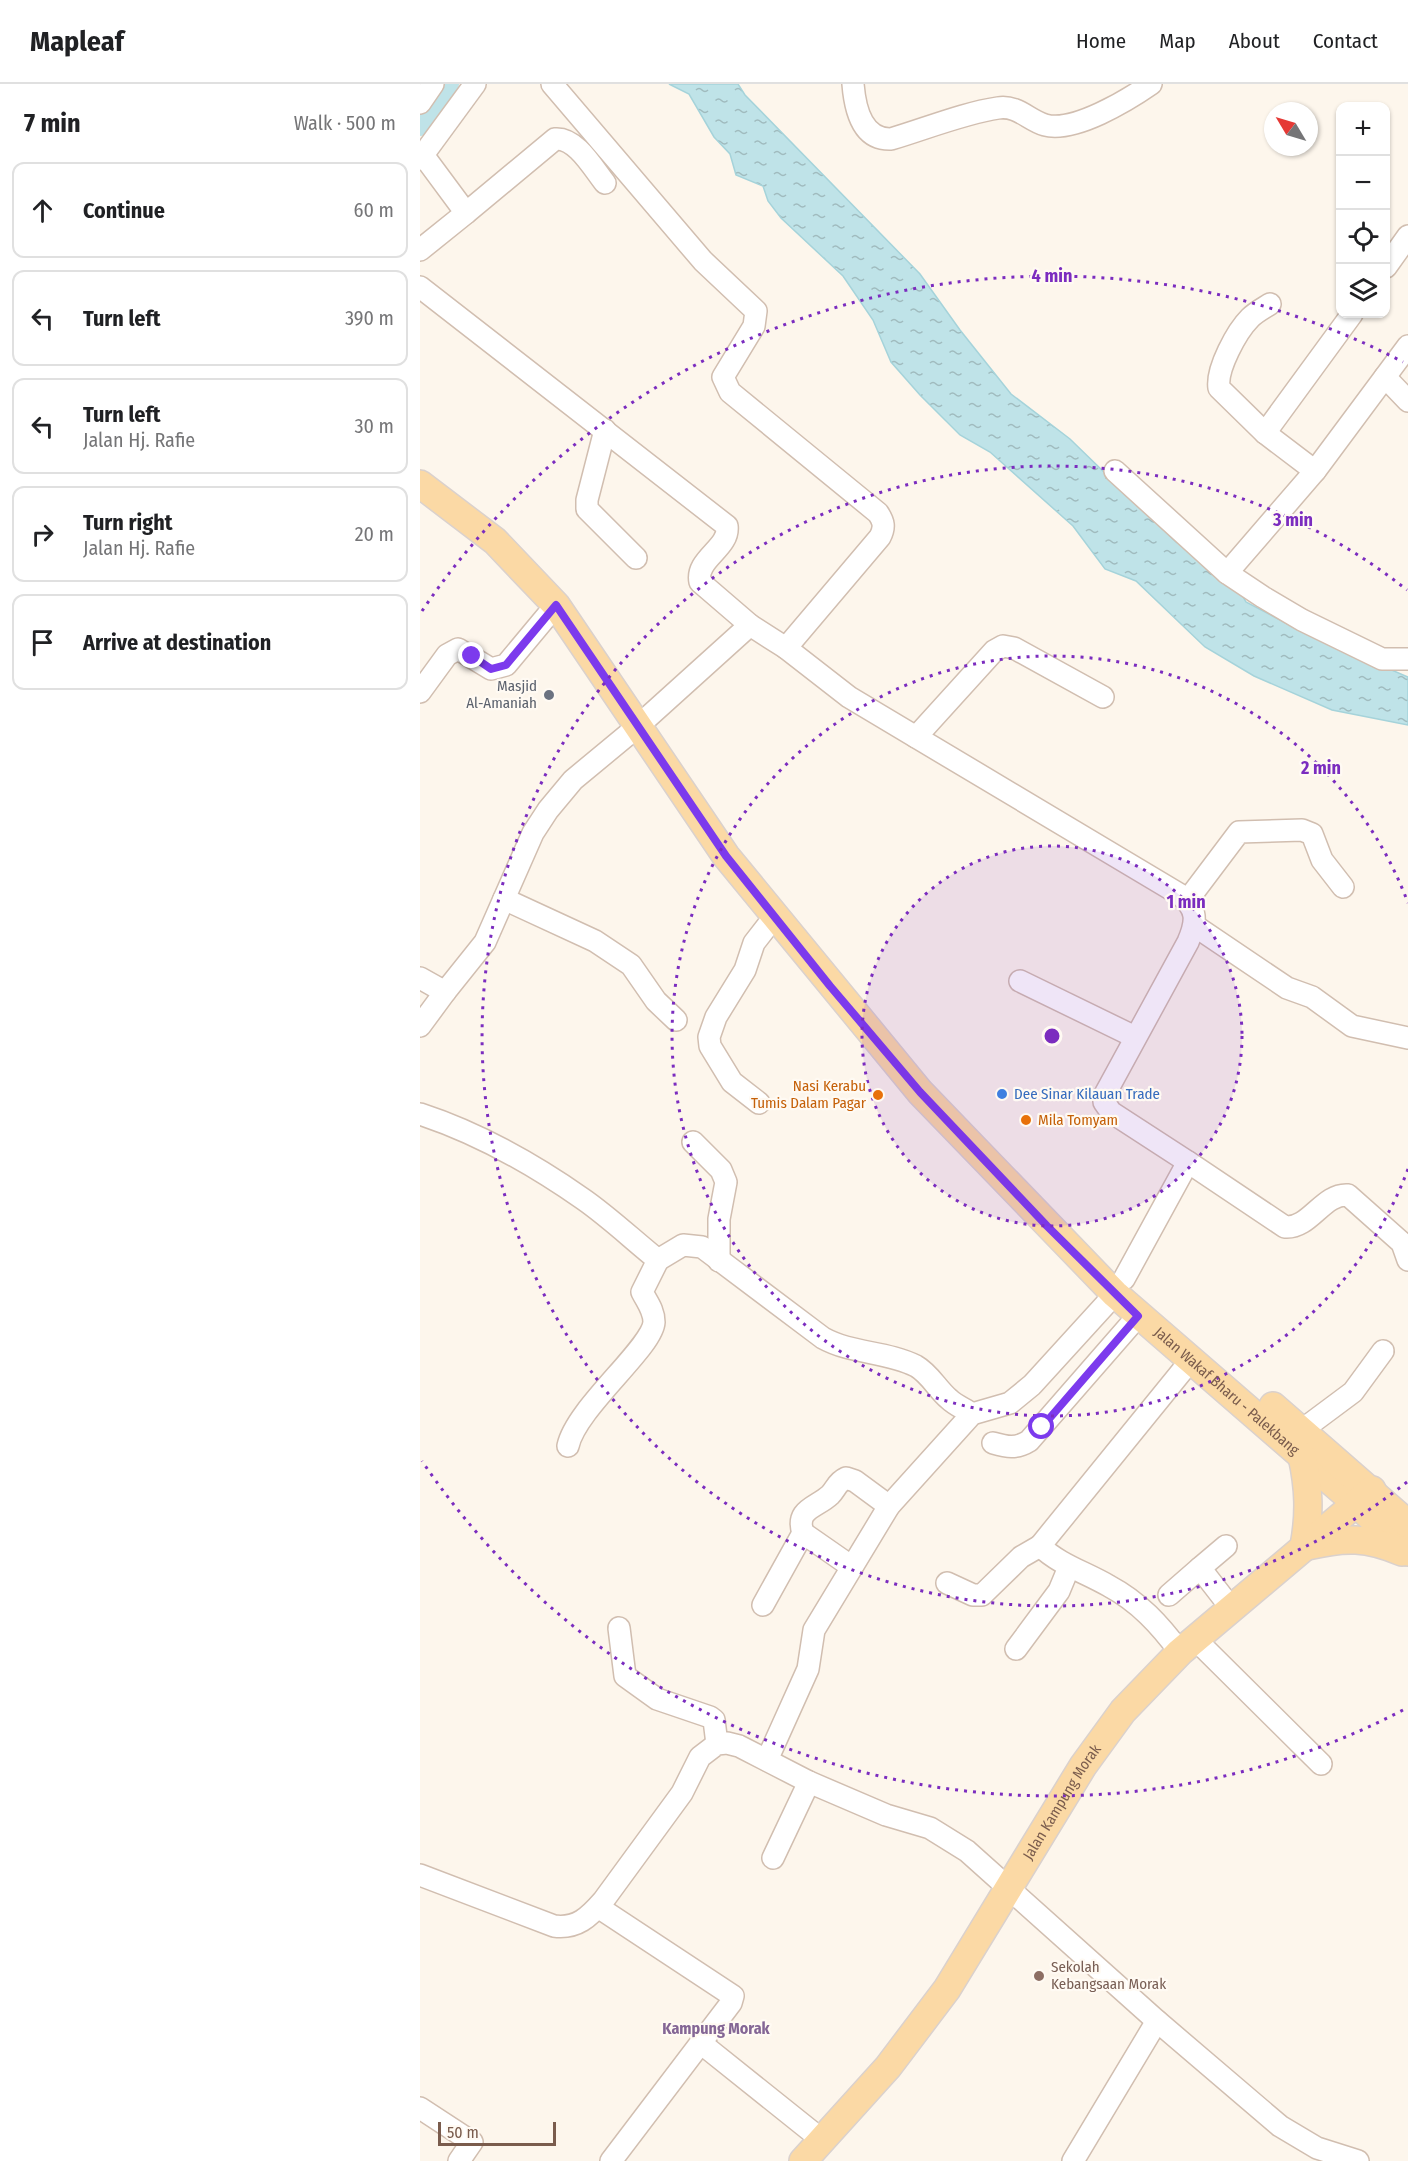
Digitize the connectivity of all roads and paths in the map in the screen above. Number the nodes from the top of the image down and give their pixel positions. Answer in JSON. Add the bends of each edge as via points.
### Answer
{"nodes":[{"id":1,"x":433,"y":84,"type":"edge"},
{"id":2,"x":475,"y":84,"type":"edge"},
{"id":3,"x":552,"y":84,"type":"edge"},
{"id":4,"x":853,"y":84,"type":"edge"},
{"id":5,"x":1151,"y":84,"type":"edge"},
{"id":6,"x":420,"y":103,"type":"edge"},
{"id":7,"x":422,"y":157,"type":"edge"},
{"id":8,"x":605,"y":183,"type":"dead end"},
{"id":9,"x":466,"y":213,"type":"junction"},
{"id":10,"x":1408,"y":236,"type":"edge"},
{"id":11,"x":420,"y":250,"type":"edge"},
{"id":12,"x":1388,"y":264,"type":"edge"},
{"id":13,"x":421,"y":289,"type":"edge"},
{"id":14,"x":1270,"y":304,"type":"dead end"},
{"id":15,"x":1349,"y":318,"type":"edge"},
{"id":16,"x":1408,"y":345,"type":"edge"},
{"id":17,"x":1385,"y":377,"type":"junction"},
{"id":18,"x":1408,"y":401,"type":"edge"},
{"id":19,"x":605,"y":430,"type":"junction"},
{"id":20,"x":1265,"y":433,"type":"junction"},
{"id":21,"x":1115,"y":471,"type":"dead end"},
{"id":22,"x":1315,"y":471,"type":"junction"},
{"id":23,"x":420,"y":484,"type":"edge"},
{"id":24,"x":636,"y":558,"type":"dead end"},
{"id":25,"x":1227,"y":573,"type":"junction"},
{"id":26,"x":556,"y":605,"type":"junction"},
{"id":27,"x":750,"y":625,"type":"junction"},
{"id":28,"x":786,"y":648,"type":"junction"},
{"id":29,"x":1408,"y":659,"type":"edge"},
{"id":30,"x":420,"y":692,"type":"edge"},
{"id":31,"x":1102,"y":696,"type":"dead end"},
{"id":32,"x":638,"y":727,"type":"junction"},
{"id":33,"x":916,"y":737,"type":"junction"},
{"id":34,"x":1343,"y":887,"type":"dead end"},
{"id":35,"x":504,"y":898,"type":"junction"},
{"id":36,"x":1187,"y":900,"type":"junction"},
{"id":37,"x":775,"y":916,"type":"junction"},
{"id":38,"x":1195,"y":926,"type":"junction"},
{"id":39,"x":420,"y":978,"type":"edge"},
{"id":40,"x":1020,"y":981,"type":"dead end"},
{"id":41,"x":445,"y":992,"type":"junction"},
{"id":42,"x":676,"y":1020,"type":"dead end"},
{"id":43,"x":420,"y":1026,"type":"edge"},
{"id":44,"x":1135,"y":1037,"type":"junction"},
{"id":45,"x":1408,"y":1038,"type":"edge"},
{"id":46,"x":759,"y":1103,"type":"dead end"},
{"id":47,"x":420,"y":1114,"type":"edge"},
{"id":48,"x":693,"y":1142,"type":"dead end"},
{"id":49,"x":1188,"y":1161,"type":"junction"},
{"id":50,"x":658,"y":1260,"type":"junction"},
{"id":51,"x":1408,"y":1260,"type":"edge"},
{"id":52,"x":719,"y":1261,"type":"junction"},
{"id":53,"x":1119,"y":1287,"type":"junction"},
{"id":54,"x":1138,"y":1316,"type":"junction"},
{"id":55,"x":1383,"y":1351,"type":"dead end"},
{"id":56,"x":1191,"y":1360,"type":"junction"},
{"id":57,"x":972,"y":1414,"type":"junction"},
{"id":58,"x":993,"y":1443,"type":"dead end"},
{"id":59,"x":1302,"y":1443,"type":"junction"},
{"id":60,"x":568,"y":1446,"type":"dead end"},
{"id":61,"x":1364,"y":1496,"type":"junction"},
{"id":62,"x":889,"y":1506,"type":"junction"},
{"id":63,"x":1408,"y":1524,"type":"edge"},
{"id":64,"x":803,"y":1533,"type":"junction"},
{"id":65,"x":1040,"y":1546,"type":"junction"},
{"id":66,"x":1226,"y":1546,"type":"dead end"},
{"id":67,"x":1304,"y":1546,"type":"junction"},
{"id":68,"x":1408,"y":1554,"type":"edge"},
{"id":69,"x":852,"y":1567,"type":"junction"},
{"id":70,"x":1069,"y":1567,"type":"junction"},
{"id":71,"x":1200,"y":1568,"type":"junction"},
{"id":72,"x":947,"y":1584,"type":"dead end"},
{"id":73,"x":1169,"y":1595,"type":"dead end"},
{"id":74,"x":763,"y":1605,"type":"dead end"},
{"id":75,"x":1231,"y":1608,"type":"junction"},
{"id":76,"x":619,"y":1628,"type":"dead end"},
{"id":77,"x":1188,"y":1646,"type":"junction"},
{"id":78,"x":1016,"y":1649,"type":"dead end"},
{"id":79,"x":717,"y":1744,"type":"junction"},
{"id":80,"x":767,"y":1760,"type":"junction"},
{"id":81,"x":1321,"y":1764,"type":"dead end"},
{"id":82,"x":809,"y":1782,"type":"junction"},
{"id":83,"x":773,"y":1858,"type":"dead end"},
{"id":84,"x":420,"y":1875,"type":"edge"},
{"id":85,"x":1008,"y":1888,"type":"junction"},
{"id":86,"x":598,"y":1906,"type":"junction"},
{"id":87,"x":1157,"y":2021,"type":"junction"},
{"id":88,"x":702,"y":2044,"type":"junction"},
{"id":89,"x":420,"y":2108,"type":"edge"},
{"id":90,"x":822,"y":2140,"type":"junction"},
{"id":91,"x":459,"y":2161,"type":"edge"},
{"id":92,"x":611,"y":2161,"type":"edge"},
{"id":93,"x":803,"y":2161,"type":"edge"},
{"id":94,"x":1073,"y":2161,"type":"edge"},
{"id":95,"x":1358,"y":2161,"type":"edge"}],
"edges":[{"from":1,"to":6,"type":"street"},
{"from":2,"to":7,"type":"street"},
{"from":3,"to":28,"type":"street","via":[[703,261],[756,311],[754,326],[723,378],[729,392],[883,520],[880,537]]},
{"from":4,"to":5,"type":"street","via":[[862,123],[879,139],[891,139],[1000,107],[1021,110],[1044,124],[1063,126],[1117,106]]},
{"from":7,"to":9,"type":"street"},
{"from":8,"to":9,"type":"street","via":[[573,144],[555,139]]},
{"from":9,"to":11,"type":"street"},
{"from":10,"to":12,"type":"street"},
{"from":13,"to":19,"type":"street"},
{"from":14,"to":20,"type":"street","via":[[1251,318],[1231,347],[1218,384],[1222,393]]},
{"from":15,"to":20,"type":"street"},
{"from":16,"to":17,"type":"street"},
{"from":17,"to":18,"type":"street"},
{"from":17,"to":22,"type":"street"},
{"from":19,"to":24,"type":"street","via":[[587,509]]},
{"from":19,"to":27,"type":"street","via":[[727,526],[728,534],[701,568],[700,582]]},
{"from":20,"to":22,"type":"street"},
{"from":21,"to":25,"type":"street"},
{"from":22,"to":25,"type":"street"},
{"from":23,"to":26,"type":"main road","name":"Jalan Wakaf Bharu - Palekbang","via":[[495,541]]},
{"from":25,"to":29,"type":"street","via":[[1302,620],[1382,659]]},
{"from":26,"to":30,"type":"street","via":[[506,665],[491,669],[458,649],[447,655]]},
{"from":26,"to":32,"type":"main road","name":"Jalan Wakaf Bharu - Palekbang"},
{"from":27,"to":28,"type":"street"},
{"from":27,"to":32,"type":"street"},
{"from":28,"to":33,"type":"street","via":[[849,697]]},
{"from":31,"to":33,"type":"street","via":[[1014,648],[1003,646],[994,651]]},
{"from":32,"to":35,"type":"street","via":[[573,780],[548,810],[533,833]]},
{"from":32,"to":37,"type":"main road","name":"Jalan Wakaf Bharu - Palekbang","via":[[726,856]]},
{"from":33,"to":36,"type":"street"},
{"from":34,"to":36,"type":"street","via":[[1322,860],[1312,834],[1302,830],[1246,830],[1233,837]]},
{"from":35,"to":41,"type":"street","via":[[485,942]]},
{"from":35,"to":42,"type":"street","via":[[595,941],[631,965],[656,1001]]},
{"from":36,"to":38,"type":"street","via":[[1196,914]]},
{"from":37,"to":46,"type":"street","via":[[754,943],[745,970],[708,1037],[732,1082]]},
{"from":37,"to":53,"type":"main road","name":"Jalan Wakaf Bharu - Palekbang","via":[[920,1092],[1047,1226]]},
{"from":38,"to":44,"type":"street"},
{"from":38,"to":45,"type":"street","via":[[1352,1026]]},
{"from":39,"to":41,"type":"street"},
{"from":40,"to":44,"type":"street"},
{"from":41,"to":43,"type":"street"},
{"from":44,"to":49,"type":"street","via":[[1106,1090],[1104,1102],[1111,1112]]},
{"from":47,"to":50,"type":"street","via":[[526,1163],[585,1200]]},
{"from":48,"to":52,"type":"street","via":[[721,1170],[726,1182]]},
{"from":49,"to":51,"type":"street","via":[[1285,1227],[1296,1226],[1336,1196],[1348,1195],[1402,1243]]},
{"from":49,"to":53,"type":"street"},
{"from":50,"to":52,"type":"street","via":[[690,1244],[702,1247]]},
{"from":50,"to":60,"type":"street","via":[[642,1292],[653,1314],[652,1328],[597,1397]]},
{"from":52,"to":57,"type":"street","via":[[823,1338],[845,1348],[892,1357],[917,1367],[928,1374],[948,1399]]},
{"from":53,"to":54,"type":"main road","name":"Jalan Wakaf Bharu - Palekbang"},
{"from":53,"to":57,"type":"street","via":[[1032,1385],[1010,1404]]},
{"from":53,"to":59,"type":"main road","name":"Jalan Wakaf Bharu - Palekbang"},
{"from":54,"to":56,"type":"main road","name":"Jalan Wakaf Bharu - Palekbang"},
{"from":54,"to":58,"type":"street","via":[[1029,1441],[1008,1448]]},
{"from":55,"to":59,"type":"street","via":[[1353,1392]]},
{"from":56,"to":59,"type":"main road","name":"Jalan Wakaf Bharu - Palekbang"},
{"from":56,"to":65,"type":"street"},
{"from":57,"to":62,"type":"street"},
{"from":59,"to":61,"type":"main road","name":"Jalan Wakaf Bharu - Palekbang"},
{"from":59,"to":67,"type":"main road","via":[[1310,1517]]},
{"from":61,"to":63,"type":"main road","name":"Jalan Wakaf Bharu - Palekbang"},
{"from":61,"to":67,"type":"main road","name":"Jalan Kampung Morak"},
{"from":61,"to":68,"type":"main road","name":"Jalan Wakaf Bharu - Palekbang"},
{"from":62,"to":64,"type":"street","via":[[855,1481],[842,1480],[803,1514]]},
{"from":62,"to":69,"type":"street"},
{"from":64,"to":69,"type":"street"},
{"from":64,"to":74,"type":"street"},
{"from":65,"to":70,"type":"street"},
{"from":65,"to":72,"type":"street","via":[[1021,1557],[982,1595]]},
{"from":66,"to":71,"type":"street"},
{"from":67,"to":68,"type":"main road","via":[[1341,1538],[1378,1542]]},
{"from":67,"to":75,"type":"main road","name":"Jalan Kampung Morak"},
{"from":69,"to":80,"type":"street","via":[[814,1629],[807,1669]]},
{"from":70,"to":77,"type":"street","via":[[1127,1598]]},
{"from":70,"to":78,"type":"street","via":[[1059,1591]]},
{"from":71,"to":73,"type":"street"},
{"from":71,"to":75,"type":"street"},
{"from":75,"to":77,"type":"main road","name":"Jalan Kampung Morak"},
{"from":76,"to":79,"type":"street","via":[[625,1676],[657,1699],[710,1717],[714,1720]]},
{"from":77,"to":81,"type":"street"},
{"from":77,"to":85,"type":"main road","name":"Jalan Kampung Morak","via":[[1103,1736]]},
{"from":79,"to":80,"type":"street","via":[[739,1746]]},
{"from":79,"to":86,"type":"street","via":[[700,1757],[682,1793]]},
{"from":80,"to":82,"type":"street"},
{"from":82,"to":83,"type":"street"},
{"from":82,"to":85,"type":"street","via":[[886,1815],[930,1828],[967,1851]]},
{"from":84,"to":86,"type":"street","via":[[554,1926],[576,1925]]},
{"from":85,"to":87,"type":"street"},
{"from":85,"to":90,"type":"main road","name":"Jalan Kampung Morak","via":[[918,2029]]},
{"from":86,"to":88,"type":"street","via":[[733,1996]]},
{"from":87,"to":94,"type":"street"},
{"from":87,"to":95,"type":"street","via":[[1280,2126],[1317,2148]]},
{"from":88,"to":90,"type":"street"},
{"from":88,"to":92,"type":"street"},
{"from":89,"to":91,"type":"street","via":[[472,2142]]},
{"from":90,"to":93,"type":"main road","name":"Jalan Kampung Morak"}]}
